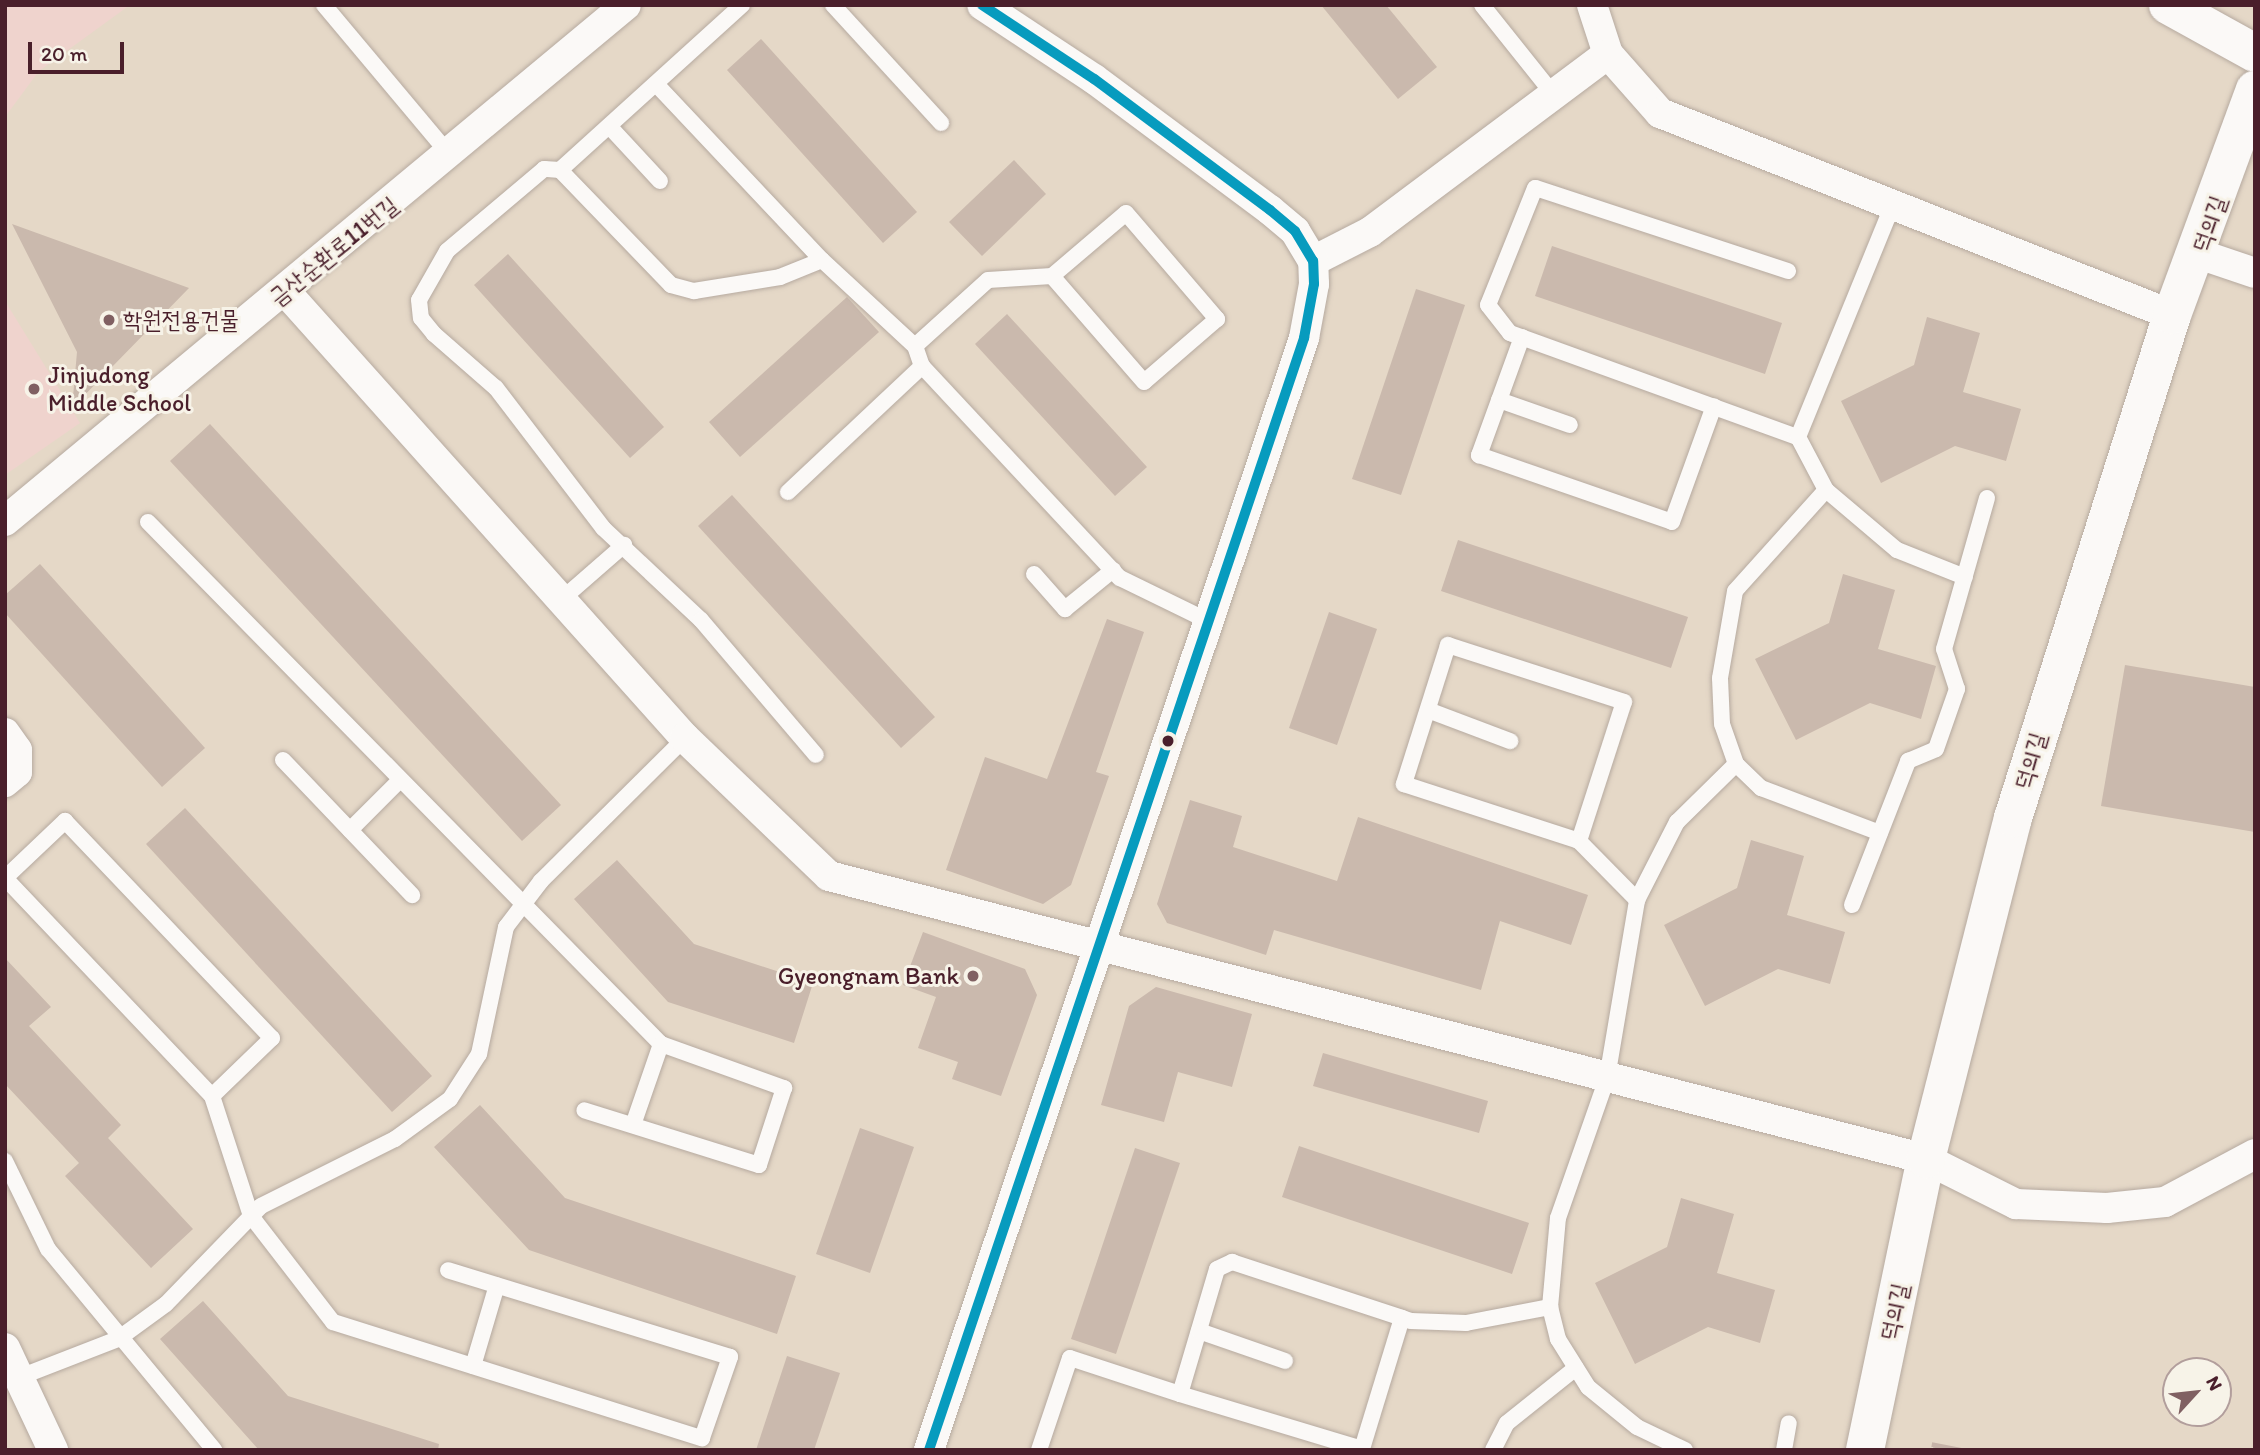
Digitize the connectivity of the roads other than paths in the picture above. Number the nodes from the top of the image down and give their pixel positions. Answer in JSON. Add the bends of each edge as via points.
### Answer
{"nodes":[{"id":1,"x":324,"y":5,"type":"edge"},
{"id":2,"x":626,"y":5,"type":"edge"},
{"id":3,"x":742,"y":5,"type":"edge"},
{"id":4,"x":833,"y":5,"type":"edge"},
{"id":5,"x":982,"y":5,"type":"edge"},
{"id":6,"x":1482,"y":5,"type":"edge"},
{"id":7,"x":1592,"y":5,"type":"edge"},
{"id":8,"x":2168,"y":5,"type":"edge"},
{"id":9,"x":2255,"y":53,"type":"edge"},
{"id":10,"x":1608,"y":54,"type":"junction"},
{"id":11,"x":656,"y":84,"type":"junction"},
{"id":12,"x":2255,"y":90,"type":"edge"},
{"id":13,"x":1553,"y":94,"type":"junction"},
{"id":14,"x":941,"y":124,"type":"dead end"},
{"id":15,"x":609,"y":126,"type":"junction"},
{"id":16,"x":450,"y":155,"type":"junction"},
{"id":17,"x":559,"y":170,"type":"junction"},
{"id":18,"x":660,"y":181,"type":"dead end"},
{"id":19,"x":1893,"y":204,"type":"junction"},
{"id":20,"x":2200,"y":254,"type":"junction"},
{"id":21,"x":822,"y":260,"type":"junction"},
{"id":22,"x":1313,"y":261,"type":"junction"},
{"id":23,"x":1788,"y":271,"type":"dead end"},
{"id":24,"x":2255,"y":273,"type":"edge"},
{"id":25,"x":1052,"y":276,"type":"junction"},
{"id":26,"x":285,"y":290,"type":"junction"},
{"id":27,"x":2172,"y":314,"type":"junction"},
{"id":28,"x":1522,"y":337,"type":"junction"},
{"id":29,"x":915,"y":346,"type":"junction"},
{"id":30,"x":922,"y":366,"type":"junction"},
{"id":31,"x":1499,"y":400,"type":"junction"},
{"id":32,"x":1714,"y":406,"type":"junction"},
{"id":33,"x":1570,"y":425,"type":"dead end"},
{"id":34,"x":1798,"y":437,"type":"junction"},
{"id":35,"x":1826,"y":490,"type":"junction"},
{"id":36,"x":788,"y":492,"type":"dead end"},
{"id":37,"x":1987,"y":498,"type":"dead end"},
{"id":38,"x":5,"y":521,"type":"edge"},
{"id":39,"x":148,"y":522,"type":"dead end"},
{"id":40,"x":624,"y":545,"type":"junction"},
{"id":41,"x":1113,"y":570,"type":"junction"},
{"id":42,"x":1034,"y":574,"type":"dead end"},
{"id":43,"x":1965,"y":578,"type":"junction"},
{"id":44,"x":561,"y":600,"type":"junction"},
{"id":45,"x":1204,"y":619,"type":"junction"},
{"id":46,"x":1427,"y":710,"type":"junction"},
{"id":47,"x":5,"y":733,"type":"edge"},
{"id":48,"x":685,"y":738,"type":"junction"},
{"id":49,"x":1510,"y":741,"type":"dead end"},
{"id":50,"x":816,"y":755,"type":"dead end"},
{"id":51,"x":284,"y":760,"type":"dead end"},
{"id":52,"x":1736,"y":764,"type":"junction"},
{"id":53,"x":5,"y":782,"type":"edge"},
{"id":54,"x":398,"y":782,"type":"junction"},
{"id":55,"x":350,"y":830,"type":"junction"},
{"id":56,"x":1880,"y":833,"type":"junction"},
{"id":57,"x":1579,"y":841,"type":"junction"},
{"id":58,"x":5,"y":878,"type":"edge"},
{"id":59,"x":412,"y":895,"type":"dead end"},
{"id":60,"x":1637,"y":900,"type":"junction"},
{"id":61,"x":1852,"y":905,"type":"dead end"},
{"id":62,"x":522,"y":906,"type":"junction"},
{"id":63,"x":1101,"y":943,"type":"junction"},
{"id":64,"x":662,"y":1044,"type":"junction"},
{"id":65,"x":1607,"y":1078,"type":"junction"},
{"id":66,"x":212,"y":1096,"type":"junction"},
{"id":67,"x":584,"y":1110,"type":"dead end"},
{"id":68,"x":633,"y":1125,"type":"junction"},
{"id":69,"x":2255,"y":1154,"type":"edge"},
{"id":70,"x":1926,"y":1159,"type":"junction"},
{"id":71,"x":5,"y":1161,"type":"edge"},
{"id":72,"x":251,"y":1216,"type":"junction"},
{"id":73,"x":449,"y":1270,"type":"dead end"},
{"id":74,"x":496,"y":1285,"type":"junction"},
{"id":75,"x":1550,"y":1307,"type":"junction"},
{"id":76,"x":1402,"y":1318,"type":"junction"},
{"id":77,"x":1199,"y":1331,"type":"junction"},
{"id":78,"x":118,"y":1339,"type":"junction"},
{"id":79,"x":5,"y":1348,"type":"edge"},
{"id":80,"x":1285,"y":1361,"type":"dead end"},
{"id":81,"x":473,"y":1366,"type":"junction"},
{"id":82,"x":1576,"y":1368,"type":"junction"},
{"id":83,"x":20,"y":1377,"type":"junction"},
{"id":84,"x":1180,"y":1394,"type":"junction"},
{"id":85,"x":1789,"y":1423,"type":"dead end"},
{"id":86,"x":53,"y":1450,"type":"edge"},
{"id":87,"x":214,"y":1450,"type":"edge"},
{"id":88,"x":929,"y":1450,"type":"edge"},
{"id":89,"x":1039,"y":1450,"type":"edge"},
{"id":90,"x":1493,"y":1450,"type":"edge"},
{"id":91,"x":1685,"y":1450,"type":"edge"},
{"id":92,"x":1784,"y":1450,"type":"edge"},
{"id":93,"x":1865,"y":1450,"type":"edge"}],
"edges":[{"from":1,"to":16,"type":"lane"},
{"from":2,"to":16,"type":"street","name":"금산순환로11번길"},
{"from":3,"to":11,"type":"lane"},
{"from":4,"to":14,"type":"lane"},
{"from":5,"to":22,"type":"street","via":[[1094,79],[1270,210],[1295,231]]},
{"from":6,"to":13,"type":"lane"},
{"from":7,"to":10,"type":"street"},
{"from":8,"to":9,"type":"street"},
{"from":10,"to":13,"type":"street"},
{"from":10,"to":19,"type":"street","via":[[1660,113]]},
{"from":11,"to":15,"type":"lane"},
{"from":11,"to":21,"type":"lane"},
{"from":12,"to":20,"type":"street","name":"덕의길"},
{"from":13,"to":22,"type":"street","via":[[1370,232]]},
{"from":15,"to":17,"type":"lane"},
{"from":15,"to":18,"type":"lane"},
{"from":16,"to":26,"type":"street","name":"금산순환로11번길"},
{"from":17,"to":21,"type":"lane","via":[[671,285],[694,291],[780,277]]},
{"from":17,"to":40,"type":"lane","via":[[544,169],[447,251],[426,279],[421,318],[496,388],[561,479]]},
{"from":19,"to":27,"type":"street"},
{"from":19,"to":34,"type":"lane"},
{"from":20,"to":24,"type":"street"},
{"from":20,"to":27,"type":"street","name":"덕의길"},
{"from":21,"to":29,"type":"lane"},
{"from":22,"to":45,"type":"street","via":[[1304,338]]},
{"from":23,"to":28,"type":"lane","via":[[1535,188],[1489,305],[1510,333]]},
{"from":25,"to":25,"type":"lane","via":[[1126,213],[1216,318],[1144,382]]},
{"from":25,"to":29,"type":"lane","via":[[988,280]]},
{"from":26,"to":38,"type":"street","name":"금산순환로11번길"},
{"from":26,"to":44,"type":"street"},
{"from":27,"to":70,"type":"street","name":"덕의길","via":[[2017,805]]},
{"from":28,"to":31,"type":"lane"},
{"from":28,"to":32,"type":"lane"},
{"from":29,"to":30,"type":"lane"},
{"from":30,"to":36,"type":"lane"},
{"from":30,"to":41,"type":"lane"},
{"from":31,"to":32,"type":"lane","via":[[1479,455],[1672,522]]},
{"from":31,"to":33,"type":"lane"},
{"from":32,"to":34,"type":"lane"},
{"from":34,"to":35,"type":"lane"},
{"from":35,"to":43,"type":"lane","via":[[1897,550]]},
{"from":35,"to":52,"type":"lane","via":[[1735,591],[1720,678],[1722,724]]},
{"from":37,"to":43,"type":"lane"},
{"from":39,"to":54,"type":"lane"},
{"from":40,"to":44,"type":"lane"},
{"from":40,"to":50,"type":"lane","via":[[701,620]]},
{"from":41,"to":42,"type":"lane","via":[[1065,609]]},
{"from":41,"to":45,"type":"lane"},
{"from":43,"to":56,"type":"lane","via":[[1944,649],[1957,689],[1936,749],[1908,761]]},
{"from":44,"to":48,"type":"street"},
{"from":45,"to":63,"type":"street"},
{"from":46,"to":49,"type":"lane"},
{"from":46,"to":57,"type":"lane","via":[[1404,784]]},
{"from":46,"to":57,"type":"lane","via":[[1448,645],[1624,702]]},
{"from":47,"to":53,"type":"street","via":[[17,750],[17,772]]},
{"from":48,"to":62,"type":"lane"},
{"from":48,"to":63,"type":"street","via":[[829,876]]},
{"from":51,"to":55,"type":"lane"},
{"from":52,"to":56,"type":"lane","via":[[1761,788]]},
{"from":52,"to":60,"type":"lane","via":[[1677,822]]},
{"from":54,"to":55,"type":"lane"},
{"from":54,"to":62,"type":"lane"},
{"from":55,"to":59,"type":"lane"},
{"from":56,"to":61,"type":"lane"},
{"from":57,"to":60,"type":"lane"},
{"from":58,"to":66,"type":"lane"},
{"from":58,"to":66,"type":"lane","via":[[65,821],[272,1038]]},
{"from":60,"to":65,"type":"lane"},
{"from":62,"to":64,"type":"lane"},
{"from":62,"to":72,"type":"lane","via":[[506,928],[479,1054],[450,1099],[396,1139]]},
{"from":63,"to":65,"type":"street"},
{"from":63,"to":88,"type":"street"},
{"from":64,"to":68,"type":"lane"},
{"from":64,"to":68,"type":"lane","via":[[784,1088],[759,1166]]},
{"from":65,"to":70,"type":"street"},
{"from":65,"to":75,"type":"lane","via":[[1558,1218]]},
{"from":66,"to":72,"type":"lane"},
{"from":67,"to":68,"type":"lane"},
{"from":69,"to":70,"type":"street","via":[[2165,1202],[2107,1208],[2016,1204]]},
{"from":70,"to":93,"type":"street","name":"덕의길"},
{"from":71,"to":78,"type":"lane","via":[[48,1249]]},
{"from":72,"to":78,"type":"lane","via":[[166,1304]]},
{"from":72,"to":81,"type":"lane","via":[[333,1322]]},
{"from":73,"to":74,"type":"lane"},
{"from":74,"to":81,"type":"lane"},
{"from":74,"to":81,"type":"lane","via":[[730,1357],[702,1438]]},
{"from":75,"to":76,"type":"lane","via":[[1466,1323]]},
{"from":75,"to":82,"type":"lane","via":[[1558,1339]]},
{"from":76,"to":77,"type":"lane","via":[[1232,1262],[1217,1269]]},
{"from":76,"to":84,"type":"lane","via":[[1362,1449]]},
{"from":77,"to":80,"type":"lane"},
{"from":77,"to":84,"type":"lane"},
{"from":78,"to":83,"type":"lane"},
{"from":78,"to":87,"type":"lane"},
{"from":79,"to":83,"type":"street"},
{"from":82,"to":90,"type":"lane","via":[[1507,1423]]},
{"from":82,"to":91,"type":"lane","via":[[1588,1387],[1637,1427]]},
{"from":83,"to":86,"type":"street"},
{"from":84,"to":89,"type":"lane","via":[[1070,1358]]},
{"from":85,"to":92,"type":"lane"}]}
